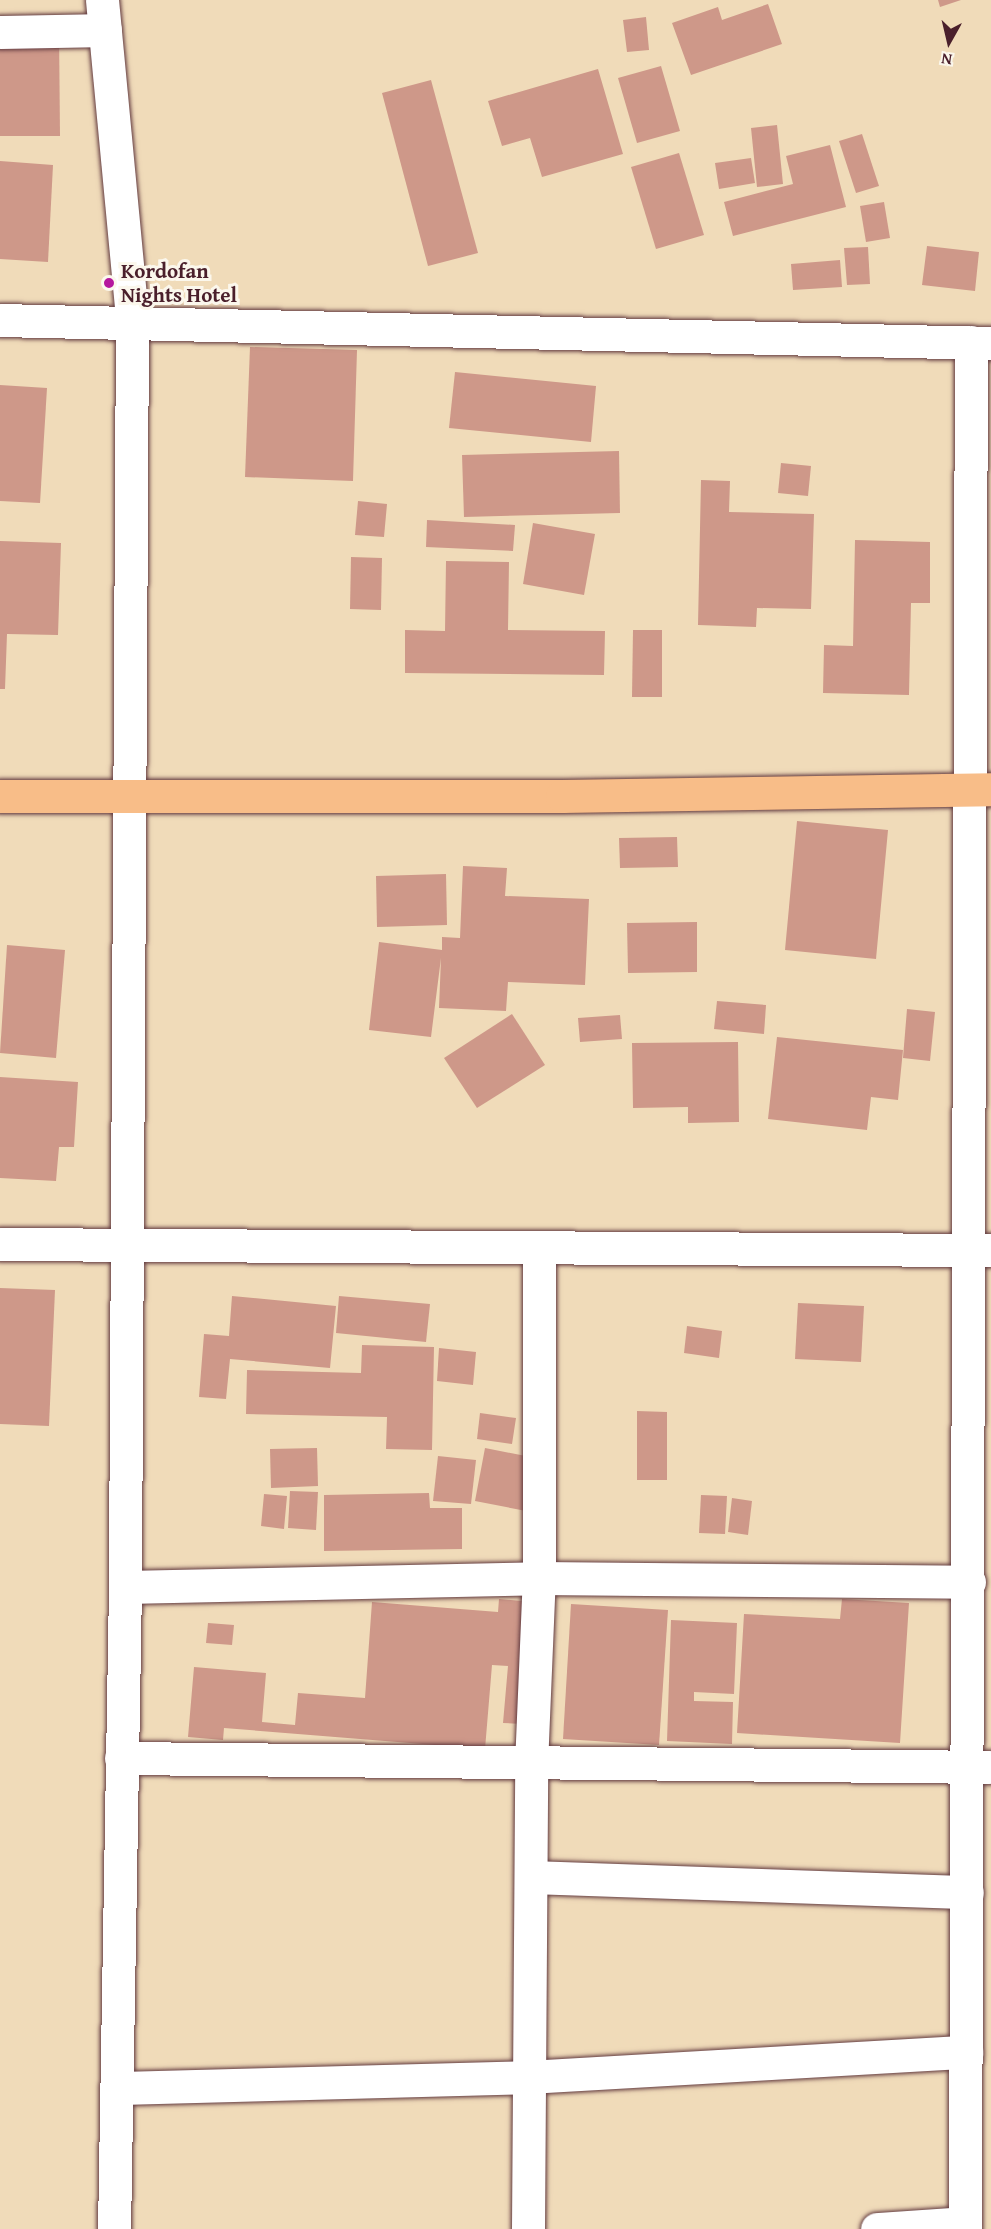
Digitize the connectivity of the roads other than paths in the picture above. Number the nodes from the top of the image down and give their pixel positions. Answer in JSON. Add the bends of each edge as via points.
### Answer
{"nodes":[{"id":1,"x":104,"y":15,"type":"edge"},
{"id":2,"x":0,"y":32,"type":"edge"},
{"id":3,"x":0,"y":320,"type":"edge"},
{"id":4,"x":132,"y":321,"type":"junction"},
{"id":5,"x":981,"y":343,"type":"edge"},
{"id":6,"x":981,"y":789,"type":"edge"},
{"id":7,"x":0,"y":796,"type":"edge"},
{"id":8,"x":131,"y":796,"type":"junction"},
{"id":9,"x":0,"y":1244,"type":"edge"},
{"id":10,"x":126,"y":1246,"type":"junction"},
{"id":11,"x":539,"y":1249,"type":"junction"},
{"id":12,"x":981,"y":1250,"type":"edge"},
{"id":13,"x":539,"y":1578,"type":"junction"},
{"id":14,"x":969,"y":1582,"type":"junction"},
{"id":15,"x":125,"y":1587,"type":"junction"},
{"id":16,"x":121,"y":1758,"type":"junction"},
{"id":17,"x":531,"y":1765,"type":"junction"},
{"id":18,"x":980,"y":1767,"type":"edge"},
{"id":19,"x":533,"y":1877,"type":"junction"},
{"id":20,"x":975,"y":1912,"type":"edge"},
{"id":21,"x":966,"y":2052,"type":"junction"},
{"id":22,"x":527,"y":2077,"type":"junction"},
{"id":23,"x":118,"y":2088,"type":"junction"},
{"id":24,"x":978,"y":2175,"type":"edge"},
{"id":25,"x":965,"y":2226,"type":"edge"},
{"id":26,"x":114,"y":2229,"type":"edge"},
{"id":27,"x":528,"y":2229,"type":"edge"},
{"id":28,"x":877,"y":2229,"type":"edge"}],
"edges":[{"from":1,"to":2,"type":"street"},
{"from":1,"to":4,"type":"street"},
{"from":3,"to":4,"type":"street"},
{"from":4,"to":5,"type":"street"},
{"from":4,"to":8,"type":"street"},
{"from":5,"to":6,"type":"street"},
{"from":6,"to":8,"type":"main road","via":[[562,796]]},
{"from":6,"to":12,"type":"street"},
{"from":7,"to":8,"type":"main road"},
{"from":8,"to":10,"type":"street"},
{"from":9,"to":10,"type":"street"},
{"from":10,"to":11,"type":"street"},
{"from":10,"to":15,"type":"street"},
{"from":11,"to":12,"type":"street"},
{"from":11,"to":13,"type":"street"},
{"from":12,"to":14,"type":"street"},
{"from":13,"to":14,"type":"street"},
{"from":13,"to":15,"type":"street"},
{"from":13,"to":17,"type":"street"},
{"from":14,"to":18,"type":"street"},
{"from":15,"to":16,"type":"street"},
{"from":16,"to":17,"type":"street"},
{"from":16,"to":23,"type":"street"},
{"from":17,"to":18,"type":"street"},
{"from":17,"to":19,"type":"street"},
{"from":18,"to":20,"type":"street"},
{"from":19,"to":20,"type":"street"},
{"from":19,"to":22,"type":"street"},
{"from":20,"to":21,"type":"street"},
{"from":21,"to":22,"type":"street"},
{"from":21,"to":24,"type":"street"},
{"from":22,"to":23,"type":"street"},
{"from":22,"to":27,"type":"street"},
{"from":23,"to":26,"type":"street"},
{"from":24,"to":25,"type":"street"},
{"from":25,"to":28,"type":"street"}]}
